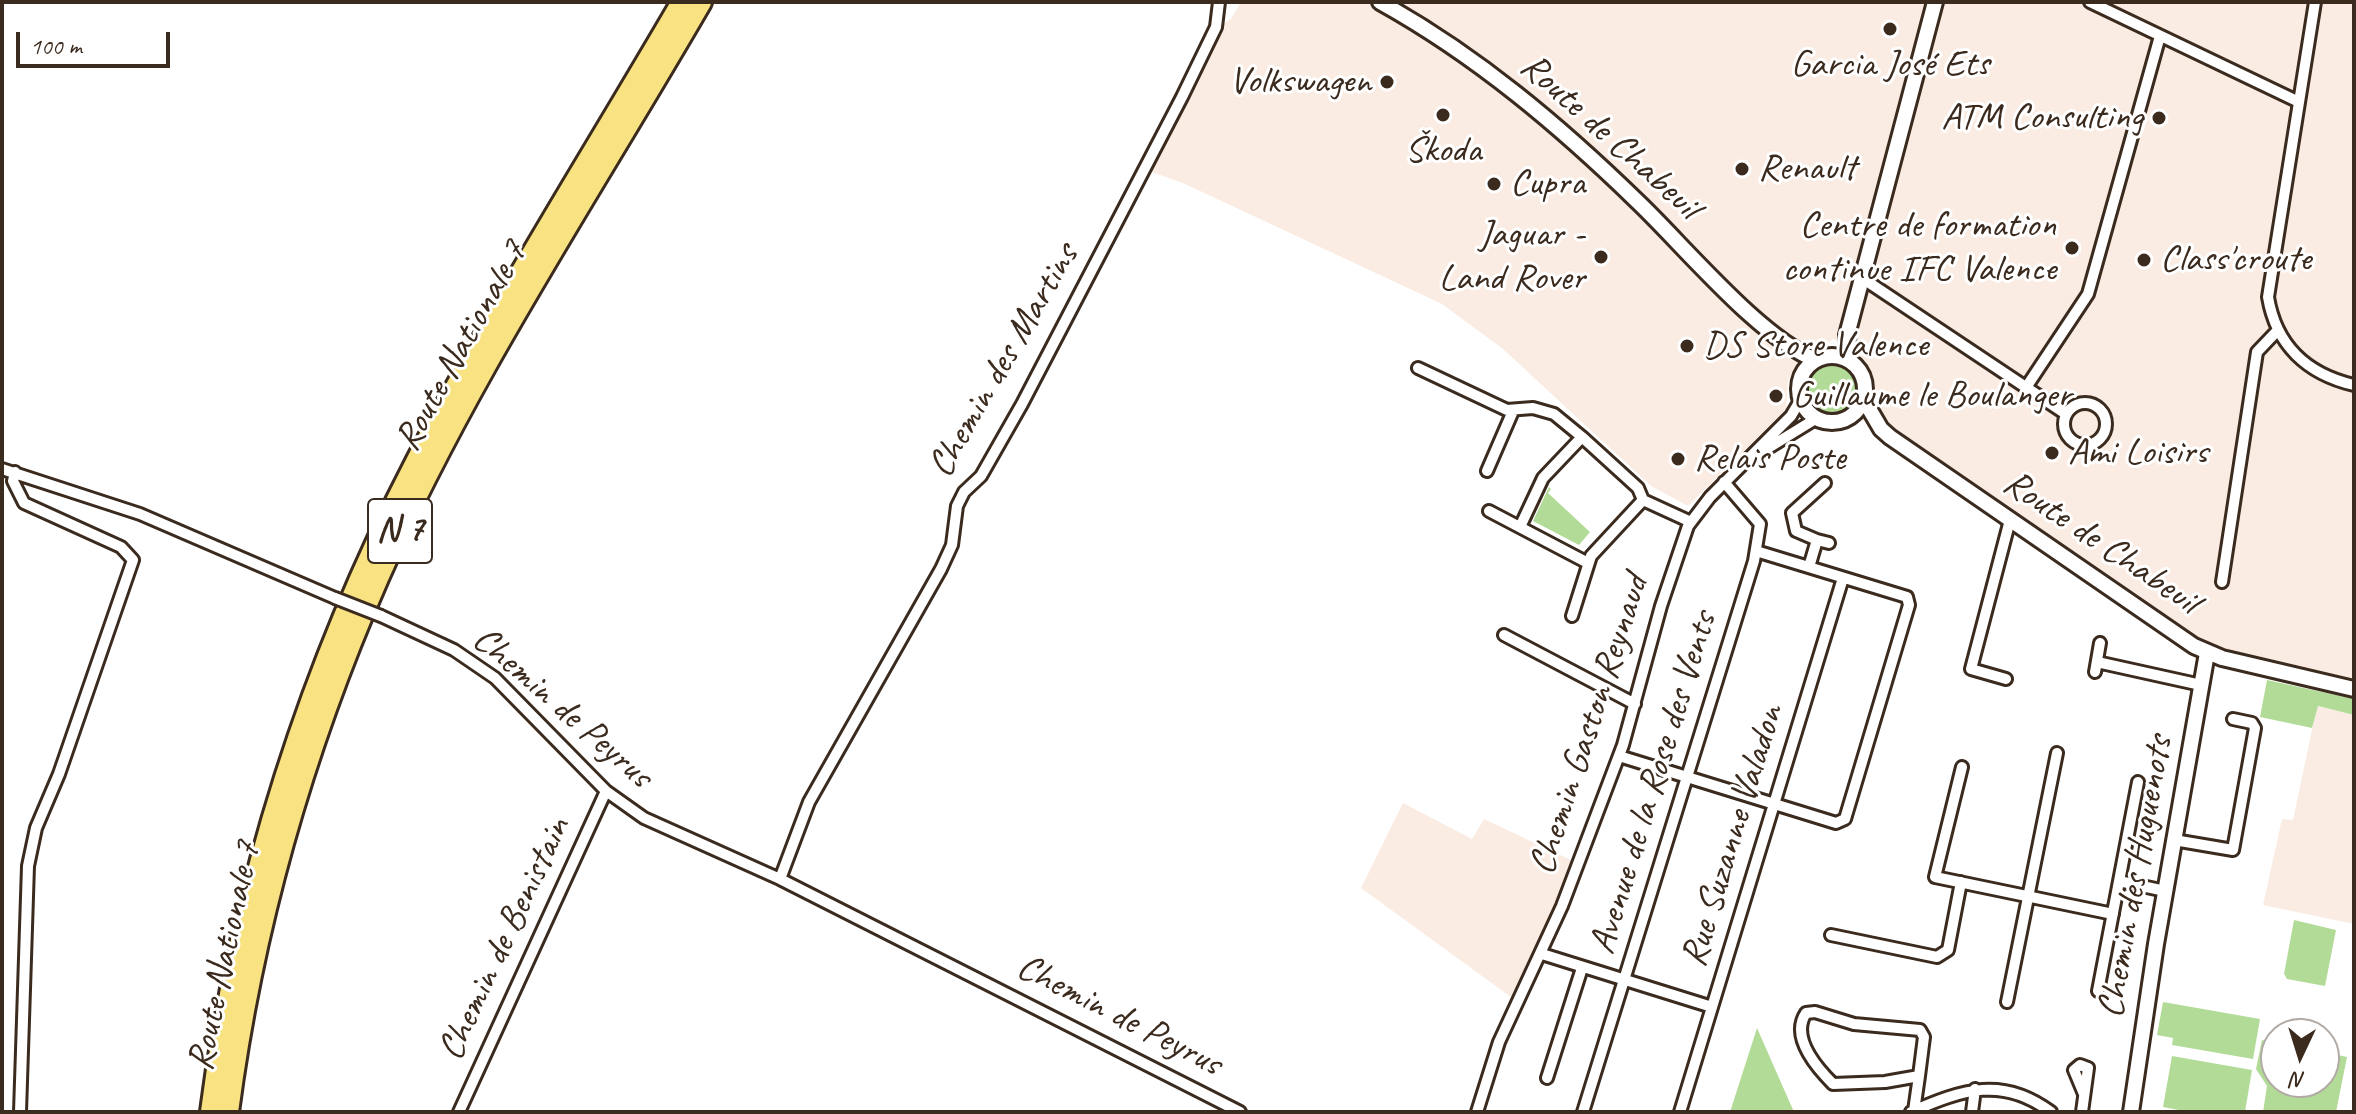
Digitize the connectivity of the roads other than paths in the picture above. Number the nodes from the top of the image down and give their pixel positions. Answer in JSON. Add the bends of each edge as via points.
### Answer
{"nodes":[{"id":1,"x":676,"y":2,"type":"edge"},
{"id":2,"x":682,"y":2,"type":"edge"},
{"id":3,"x":701,"y":2,"type":"edge"},
{"id":4,"x":1219,"y":2,"type":"edge"},
{"id":5,"x":1380,"y":2,"type":"edge"},
{"id":6,"x":1935,"y":2,"type":"edge"},
{"id":7,"x":2090,"y":2,"type":"edge"},
{"id":8,"x":2315,"y":2,"type":"edge"},
{"id":9,"x":2110,"y":6,"type":"edge"},
{"id":10,"x":2160,"y":36,"type":"junction"},
{"id":11,"x":661,"y":38,"type":"junction"},
{"id":12,"x":2299,"y":102,"type":"junction"},
{"id":13,"x":1862,"y":278,"type":"junction"},
{"id":14,"x":2277,"y":331,"type":"junction"},
{"id":15,"x":1847,"y":335,"type":"junction"},
{"id":16,"x":1780,"y":341,"type":"junction"},
{"id":17,"x":1832,"y":356,"type":"junction"},
{"id":18,"x":1816,"y":360,"type":"junction"},
{"id":19,"x":1849,"y":360,"type":"junction"},
{"id":20,"x":1418,"y":368,"type":"dead end"},
{"id":21,"x":1802,"y":376,"type":"junction"},
{"id":22,"x":2354,"y":385,"type":"edge"},
{"id":23,"x":2027,"y":386,"type":"junction"},
{"id":24,"x":1801,"y":399,"type":"junction"},
{"id":25,"x":1864,"y":400,"type":"junction"},
{"id":26,"x":1513,"y":411,"type":"junction"},
{"id":27,"x":2066,"y":414,"type":"junction"},
{"id":28,"x":1817,"y":418,"type":"junction"},
{"id":29,"x":1846,"y":419,"type":"junction"},
{"id":30,"x":1881,"y":429,"type":"junction"},
{"id":31,"x":1582,"y":437,"type":"junction"},
{"id":32,"x":1747,"y":461,"type":"junction"},
{"id":33,"x":2,"y":469,"type":"edge"},
{"id":34,"x":1487,"y":471,"type":"dead end"},
{"id":35,"x":15,"y":472,"type":"junction"},
{"id":36,"x":1724,"y":482,"type":"junction"},
{"id":37,"x":1825,"y":483,"type":"dead end"},
{"id":38,"x":1643,"y":500,"type":"junction"},
{"id":39,"x":1489,"y":511,"type":"dead end"},
{"id":40,"x":2010,"y":520,"type":"junction"},
{"id":41,"x":1691,"y":522,"type":"junction"},
{"id":42,"x":1520,"y":527,"type":"junction"},
{"id":43,"x":1817,"y":540,"type":"junction"},
{"id":44,"x":1829,"y":543,"type":"dead end"},
{"id":45,"x":1756,"y":551,"type":"junction"},
{"id":46,"x":1588,"y":563,"type":"junction"},
{"id":47,"x":1809,"y":567,"type":"junction"},
{"id":48,"x":1843,"y":578,"type":"junction"},
{"id":49,"x":2222,"y":582,"type":"dead end"},
{"id":50,"x":1572,"y":616,"type":"dead end"},
{"id":51,"x":1504,"y":635,"type":"dead end"},
{"id":52,"x":2100,"y":643,"type":"dead end"},
{"id":53,"x":2207,"y":653,"type":"junction"},
{"id":54,"x":2006,"y":679,"type":"dead end"},
{"id":55,"x":2201,"y":685,"type":"junction"},
{"id":56,"x":2354,"y":689,"type":"edge"},
{"id":57,"x":1635,"y":704,"type":"junction"},
{"id":58,"x":2233,"y":719,"type":"dead end"},
{"id":59,"x":2057,"y":753,"type":"dead end"},
{"id":60,"x":1619,"y":756,"type":"junction"},
{"id":61,"x":1962,"y":767,"type":"dead end"},
{"id":62,"x":1688,"y":776,"type":"junction"},
{"id":63,"x":2138,"y":782,"type":"dead end"},
{"id":64,"x":606,"y":791,"type":"junction"},
{"id":65,"x":1774,"y":803,"type":"junction"},
{"id":66,"x":2174,"y":840,"type":"junction"},
{"id":67,"x":780,"y":879,"type":"junction"},
{"id":68,"x":2119,"y":881,"type":"junction"},
{"id":69,"x":1961,"y":882,"type":"junction"},
{"id":70,"x":2165,"y":891,"type":"junction"},
{"id":71,"x":2029,"y":896,"type":"junction"},
{"id":72,"x":2113,"y":914,"type":"junction"},
{"id":73,"x":1831,"y":935,"type":"dead end"},
{"id":74,"x":1542,"y":954,"type":"junction"},
{"id":75,"x":1582,"y":968,"type":"junction"},
{"id":76,"x":1623,"y":981,"type":"junction"},
{"id":77,"x":2098,"y":991,"type":"dead end"},
{"id":78,"x":2007,"y":1002,"type":"dead end"},
{"id":79,"x":1712,"y":1007,"type":"junction"},
{"id":80,"x":1919,"y":1076,"type":"junction"},
{"id":81,"x":1547,"y":1078,"type":"dead end"},
{"id":82,"x":1975,"y":1089,"type":"junction"},
{"id":83,"x":2084,"y":1094,"type":"dead end"},
{"id":84,"x":1912,"y":1111,"type":"edge"},
{"id":85,"x":20,"y":1112,"type":"edge"},
{"id":86,"x":211,"y":1112,"type":"edge"},
{"id":87,"x":228,"y":1112,"type":"edge"},
{"id":88,"x":459,"y":1112,"type":"edge"},
{"id":89,"x":1240,"y":1112,"type":"edge"},
{"id":90,"x":1477,"y":1112,"type":"edge"},
{"id":91,"x":1583,"y":1112,"type":"edge"},
{"id":92,"x":1680,"y":1112,"type":"edge"},
{"id":93,"x":1972,"y":1112,"type":"edge"},
{"id":94,"x":2051,"y":1112,"type":"edge"},
{"id":95,"x":2082,"y":1112,"type":"edge"},
{"id":96,"x":2131,"y":1112,"type":"edge"}],
"edges":[{"from":1,"to":11,"type":"highway"},
{"from":2,"to":11,"type":"highway","name":"Route Nationale 7","number":"N 7"},
{"from":3,"to":87,"type":"highway","name":"Route Nationale 7","number":"N 7","via":[[486,368],[378,579],[328,703],[283,846],[257,949]]},
{"from":4,"to":67,"type":"street","name":"Chemin des Martins","via":[[1216,27],[1182,97],[1022,404],[981,476],[964,492],[941,569],[809,802]]},
{"from":5,"to":16,"type":"main road","name":"Route de Chabeuil","via":[[1476,61],[1542,114]]},
{"from":6,"to":13,"type":"main road"},
{"from":7,"to":9,"type":"street"},
{"from":8,"to":12,"type":"street"},
{"from":9,"to":10,"type":"street"},
{"from":10,"to":12,"type":"street"},
{"from":10,"to":23,"type":"street","via":[[2088,294]]},
{"from":11,"to":86,"type":"highway","name":"Route Nationale 7","number":"N 7","via":[[445,408],[342,622],[265,847],[225,1023]]},
{"from":12,"to":14,"type":"street","via":[[2269,278]]},
{"from":13,"to":15,"type":"main road"},
{"from":13,"to":23,"type":"street"},
{"from":14,"to":22,"type":"street","via":[[2304,364]]},
{"from":14,"to":49,"type":"street","via":[[2257,352]]},
{"from":15,"to":17,"type":"main road"},
{"from":15,"to":19,"type":"main road"},
{"from":16,"to":18,"type":"main road","name":"Route de Chabeuil"},
{"from":16,"to":21,"type":"main road","name":"Route de Chabeuil"},
{"from":17,"to":18,"type":"main road"},
{"from":17,"to":19,"type":"main road"},
{"from":18,"to":21,"type":"main road"},
{"from":19,"to":25,"type":"main road","via":[[1864,378]]},
{"from":20,"to":26,"type":"street"},
{"from":21,"to":24,"type":"main road"},
{"from":23,"to":27,"type":"street"},
{"from":24,"to":28,"type":"main road"},
{"from":24,"to":32,"type":"street","name":"Chemin Gaston Reynaud"},
{"from":25,"to":29,"type":"main road"},
{"from":25,"to":30,"type":"main road","name":"Route de Chabeuil"},
{"from":26,"to":31,"type":"street","via":[[1533,408],[1554,414]]},
{"from":26,"to":34,"type":"street"},
{"from":27,"to":27,"type":"street","via":[[2066,434],[2076,444],[2090,445],[2102,437],[2105,417],[2096,406],[2076,404]]},
{"from":28,"to":29,"type":"main road"},
{"from":28,"to":32,"type":"street","name":"Chemin Gaston Reynaud"},
{"from":29,"to":30,"type":"main road","name":"Route de Chabeuil"},
{"from":30,"to":40,"type":"main road","name":"Route de Chabeuil"},
{"from":31,"to":38,"type":"street","via":[[1638,488]]},
{"from":31,"to":42,"type":"street","via":[[1543,478]]},
{"from":32,"to":36,"type":"street","name":"Chemin Gaston Reynaud"},
{"from":33,"to":35,"type":"street","name":"Chemin de Peyrus"},
{"from":35,"to":64,"type":"street","name":"Chemin de Peyrus","bridge":true,"via":[[140,514],[454,650],[495,678]]},
{"from":35,"to":85,"type":"street","via":[[13,481],[24,503],[121,547],[133,560],[33,841]]},
{"from":36,"to":41,"type":"street","name":"Chemin Gaston Reynaud"},
{"from":36,"to":45,"type":"street","name":"Avenue de la Rose des Vents","via":[[1758,520]]},
{"from":37,"to":43,"type":"street","via":[[1792,513],[1796,531]]},
{"from":38,"to":41,"type":"street"},
{"from":38,"to":46,"type":"street"},
{"from":39,"to":42,"type":"street"},
{"from":40,"to":53,"type":"main road","name":"Route de Chabeuil"},
{"from":40,"to":54,"type":"street","via":[[1971,669]]},
{"from":41,"to":57,"type":"street","name":"Chemin Gaston Reynaud"},
{"from":42,"to":46,"type":"street"},
{"from":43,"to":44,"type":"street"},
{"from":43,"to":47,"type":"street"},
{"from":45,"to":47,"type":"street"},
{"from":45,"to":62,"type":"street","name":"Avenue de la Rose des Vents"},
{"from":46,"to":50,"type":"street"},
{"from":47,"to":48,"type":"street"},
{"from":48,"to":65,"type":"street","name":"Rue Suzanne Valadon"},
{"from":48,"to":65,"type":"street","via":[[1907,597],[1909,605],[1845,819],[1836,823]]},
{"from":51,"to":57,"type":"street"},
{"from":52,"to":55,"type":"street","via":[[2096,667]]},
{"from":53,"to":55,"type":"main road","name":"Chemin des Huguenots"},
{"from":53,"to":56,"type":"main road"},
{"from":55,"to":66,"type":"main road","name":"Chemin des Huguenots"},
{"from":57,"to":60,"type":"street","name":"Chemin Gaston Reynaud"},
{"from":58,"to":66,"type":"street","via":[[2255,728],[2233,850]]},
{"from":59,"to":71,"type":"street"},
{"from":60,"to":62,"type":"street"},
{"from":60,"to":74,"type":"street","name":"Chemin Gaston Reynaud"},
{"from":61,"to":69,"type":"street","via":[[1935,877]]},
{"from":62,"to":65,"type":"street"},
{"from":62,"to":76,"type":"street","name":"Avenue de la Rose des Vents"},
{"from":63,"to":68,"type":"street"},
{"from":64,"to":67,"type":"street","name":"Chemin de Peyrus","via":[[644,818]]},
{"from":64,"to":88,"type":"street","name":"Chemin de Benistain"},
{"from":65,"to":79,"type":"street","name":"Rue Suzanne Valadon"},
{"from":66,"to":70,"type":"main road","name":"Chemin des Huguenots"},
{"from":67,"to":89,"type":"street","name":"Chemin de Peyrus"},
{"from":68,"to":70,"type":"street"},
{"from":68,"to":72,"type":"street"},
{"from":69,"to":71,"type":"street"},
{"from":69,"to":73,"type":"street","via":[[1948,950],[1937,957]]},
{"from":70,"to":96,"type":"main road","name":"Chemin des Huguenots"},
{"from":71,"to":72,"type":"street"},
{"from":71,"to":78,"type":"street"},
{"from":72,"to":77,"type":"street"},
{"from":74,"to":75,"type":"street"},
{"from":74,"to":90,"type":"street","name":"Chemin Gaston Reynaud","via":[[1499,1042]]},
{"from":75,"to":76,"type":"street"},
{"from":75,"to":81,"type":"street"},
{"from":76,"to":79,"type":"street"},
{"from":76,"to":91,"type":"street","name":"Avenue de la Rose des Vents"},
{"from":79,"to":92,"type":"street","name":"Rue Suzanne Valadon"},
{"from":80,"to":80,"type":"street","via":[[1924,1037],[1920,1030],[1854,1024],[1815,1012],[1801,1020],[1813,1064],[1833,1084]]},
{"from":80,"to":84,"type":"street"},
{"from":82,"to":84,"type":"street"},
{"from":82,"to":93,"type":"street"},
{"from":82,"to":94,"type":"street","via":[[2014,1091]]},
{"from":83,"to":95,"type":"street"}]}
